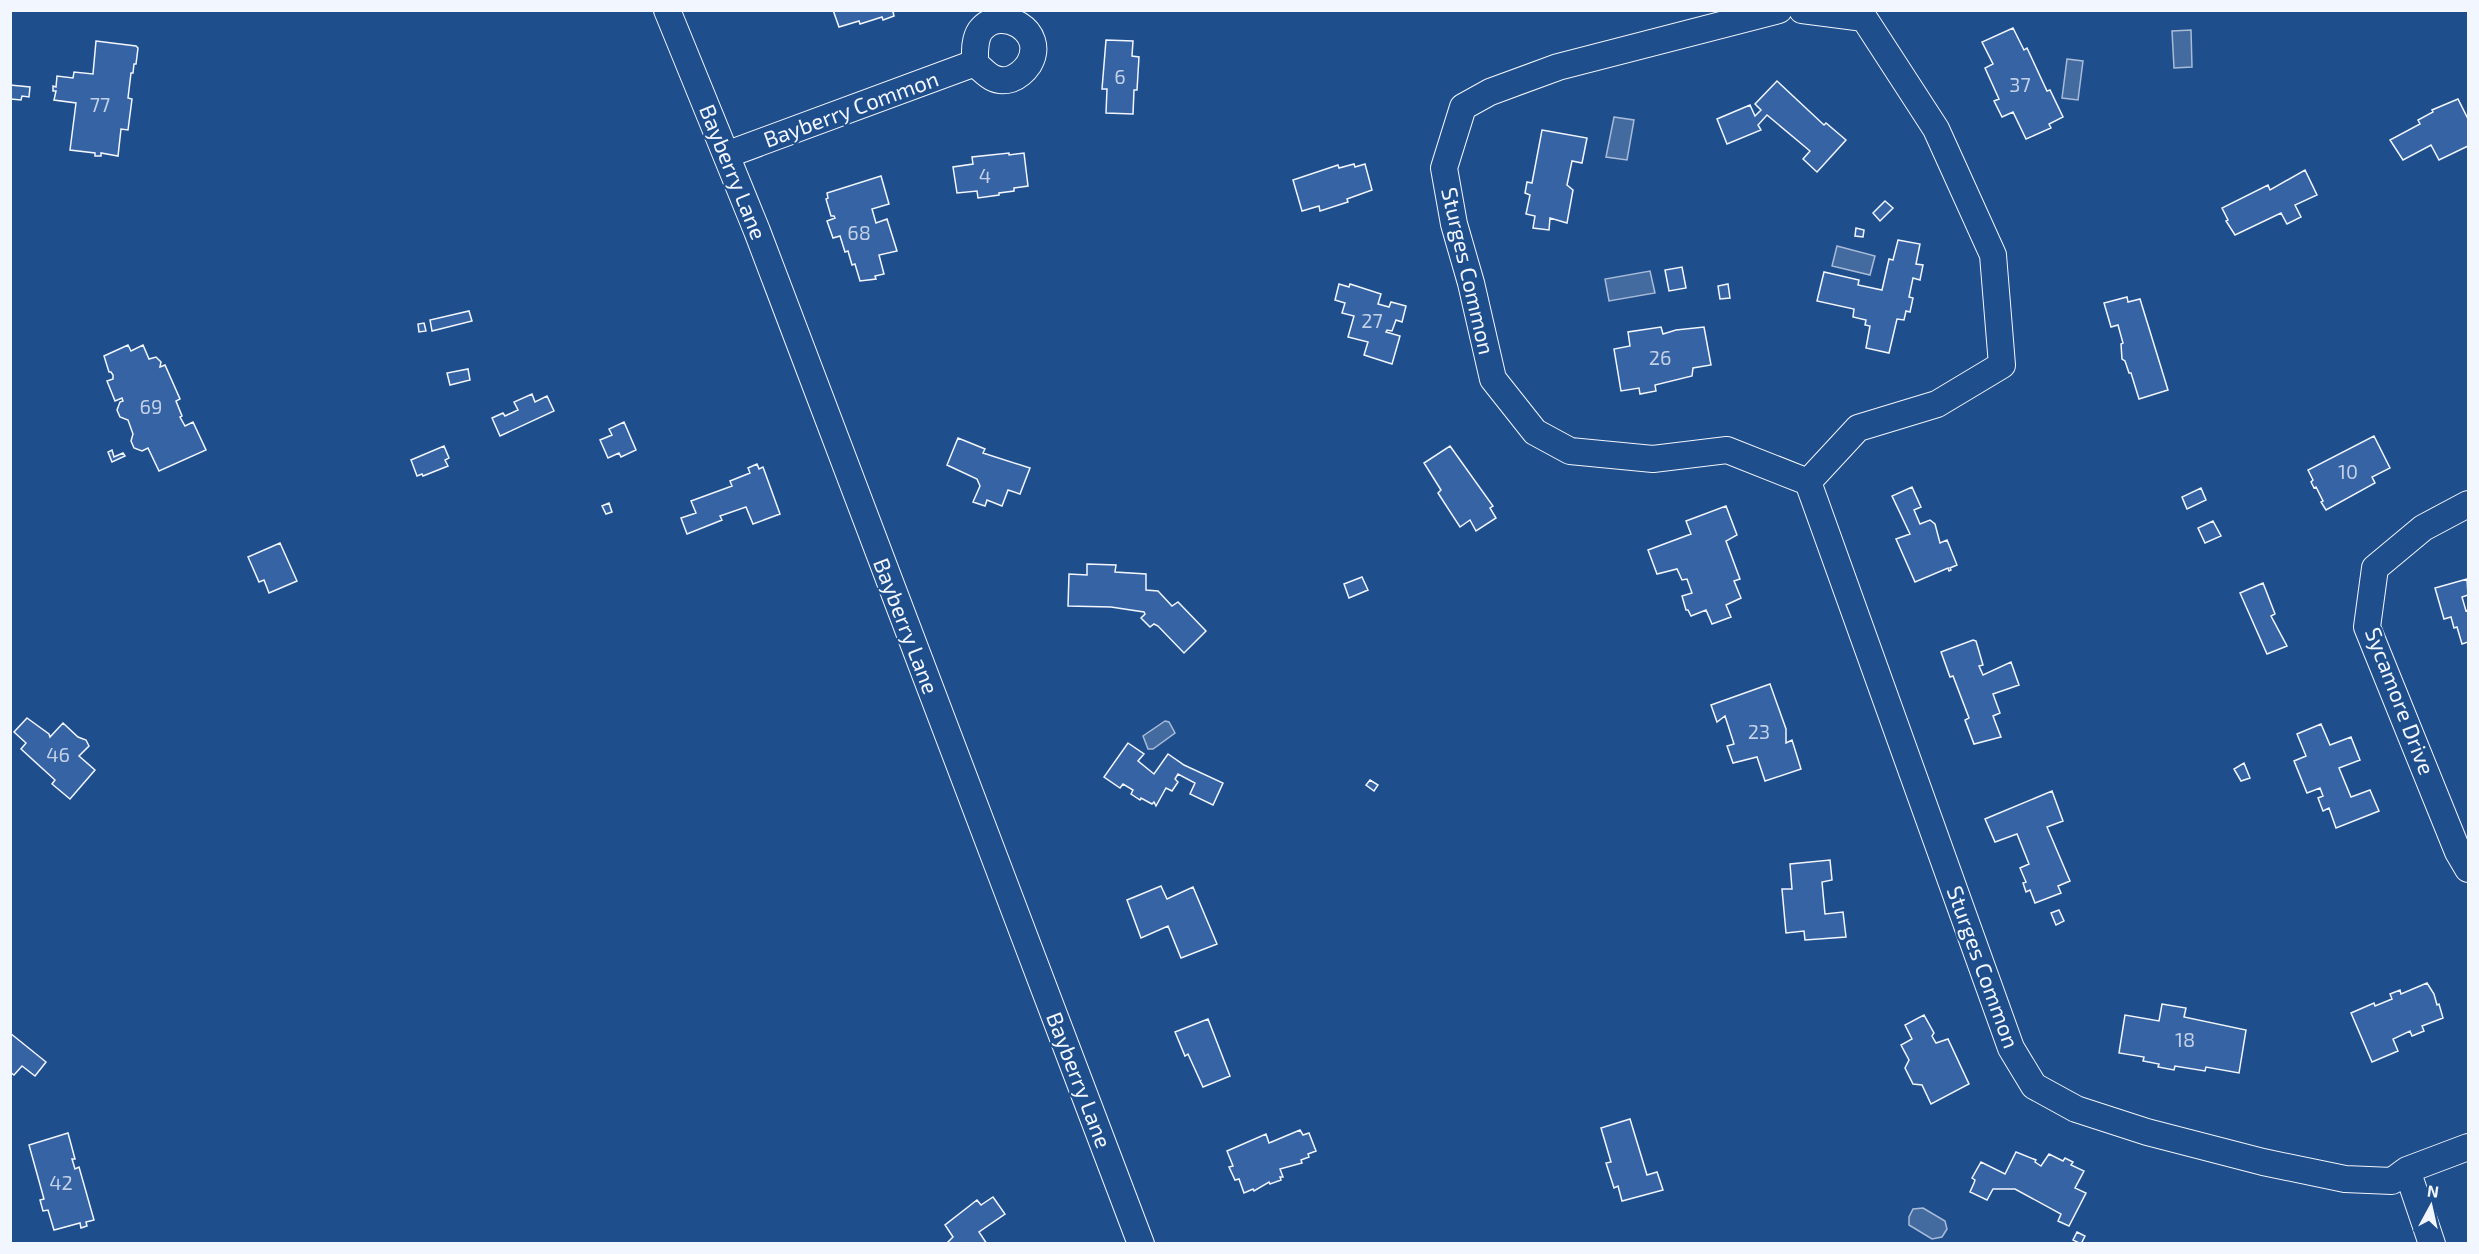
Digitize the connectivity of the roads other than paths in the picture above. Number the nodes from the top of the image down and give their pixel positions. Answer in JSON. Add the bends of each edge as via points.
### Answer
{"nodes":[{"id":1,"x":667,"y":10,"type":"edge"},
{"id":2,"x":1779,"y":10,"type":"edge"},
{"id":3,"x":1802,"y":10,"type":"edge"},
{"id":4,"x":975,"y":63,"type":"dead end"},
{"id":5,"x":726,"y":154,"type":"junction"},
{"id":6,"x":1808,"y":482,"type":"junction"},
{"id":7,"x":2469,"y":504,"type":"edge"},
{"id":8,"x":2469,"y":869,"type":"edge"},
{"id":9,"x":2469,"y":1148,"type":"edge"},
{"id":10,"x":2407,"y":1170,"type":"junction"},
{"id":11,"x":1141,"y":1244,"type":"edge"},
{"id":12,"x":2432,"y":1244,"type":"edge"}],
"edges":[{"from":1,"to":5,"type":"street","name":"Bayberry Lane"},
{"from":2,"to":6,"type":"street","name":"Sturges Common","via":[[1558,68],[1490,92],[1463,107],[1444,168],[1493,379],[1535,432],[1570,451],[1653,459],[1727,450]]},
{"from":3,"to":6,"type":"street","via":[[1864,18],[1936,129],[1993,255],[2002,365],[1937,404],[1858,428]]},
{"from":4,"to":5,"type":"street","name":"Bayberry Common"},
{"from":5,"to":11,"type":"street","name":"Bayberry Lane"},
{"from":6,"to":10,"type":"street","name":"Sturges Common","via":[[2011,1048],[2034,1086],[2076,1109],[2263,1162],[2345,1179],[2392,1181]]},
{"from":7,"to":8,"type":"street","name":"Sycamore Drive","via":[[2423,528],[2375,568],[2367,627],[2458,852]]},
{"from":9,"to":10,"type":"street","name":"Sturges Common"},
{"from":10,"to":12,"type":"street"}]}
